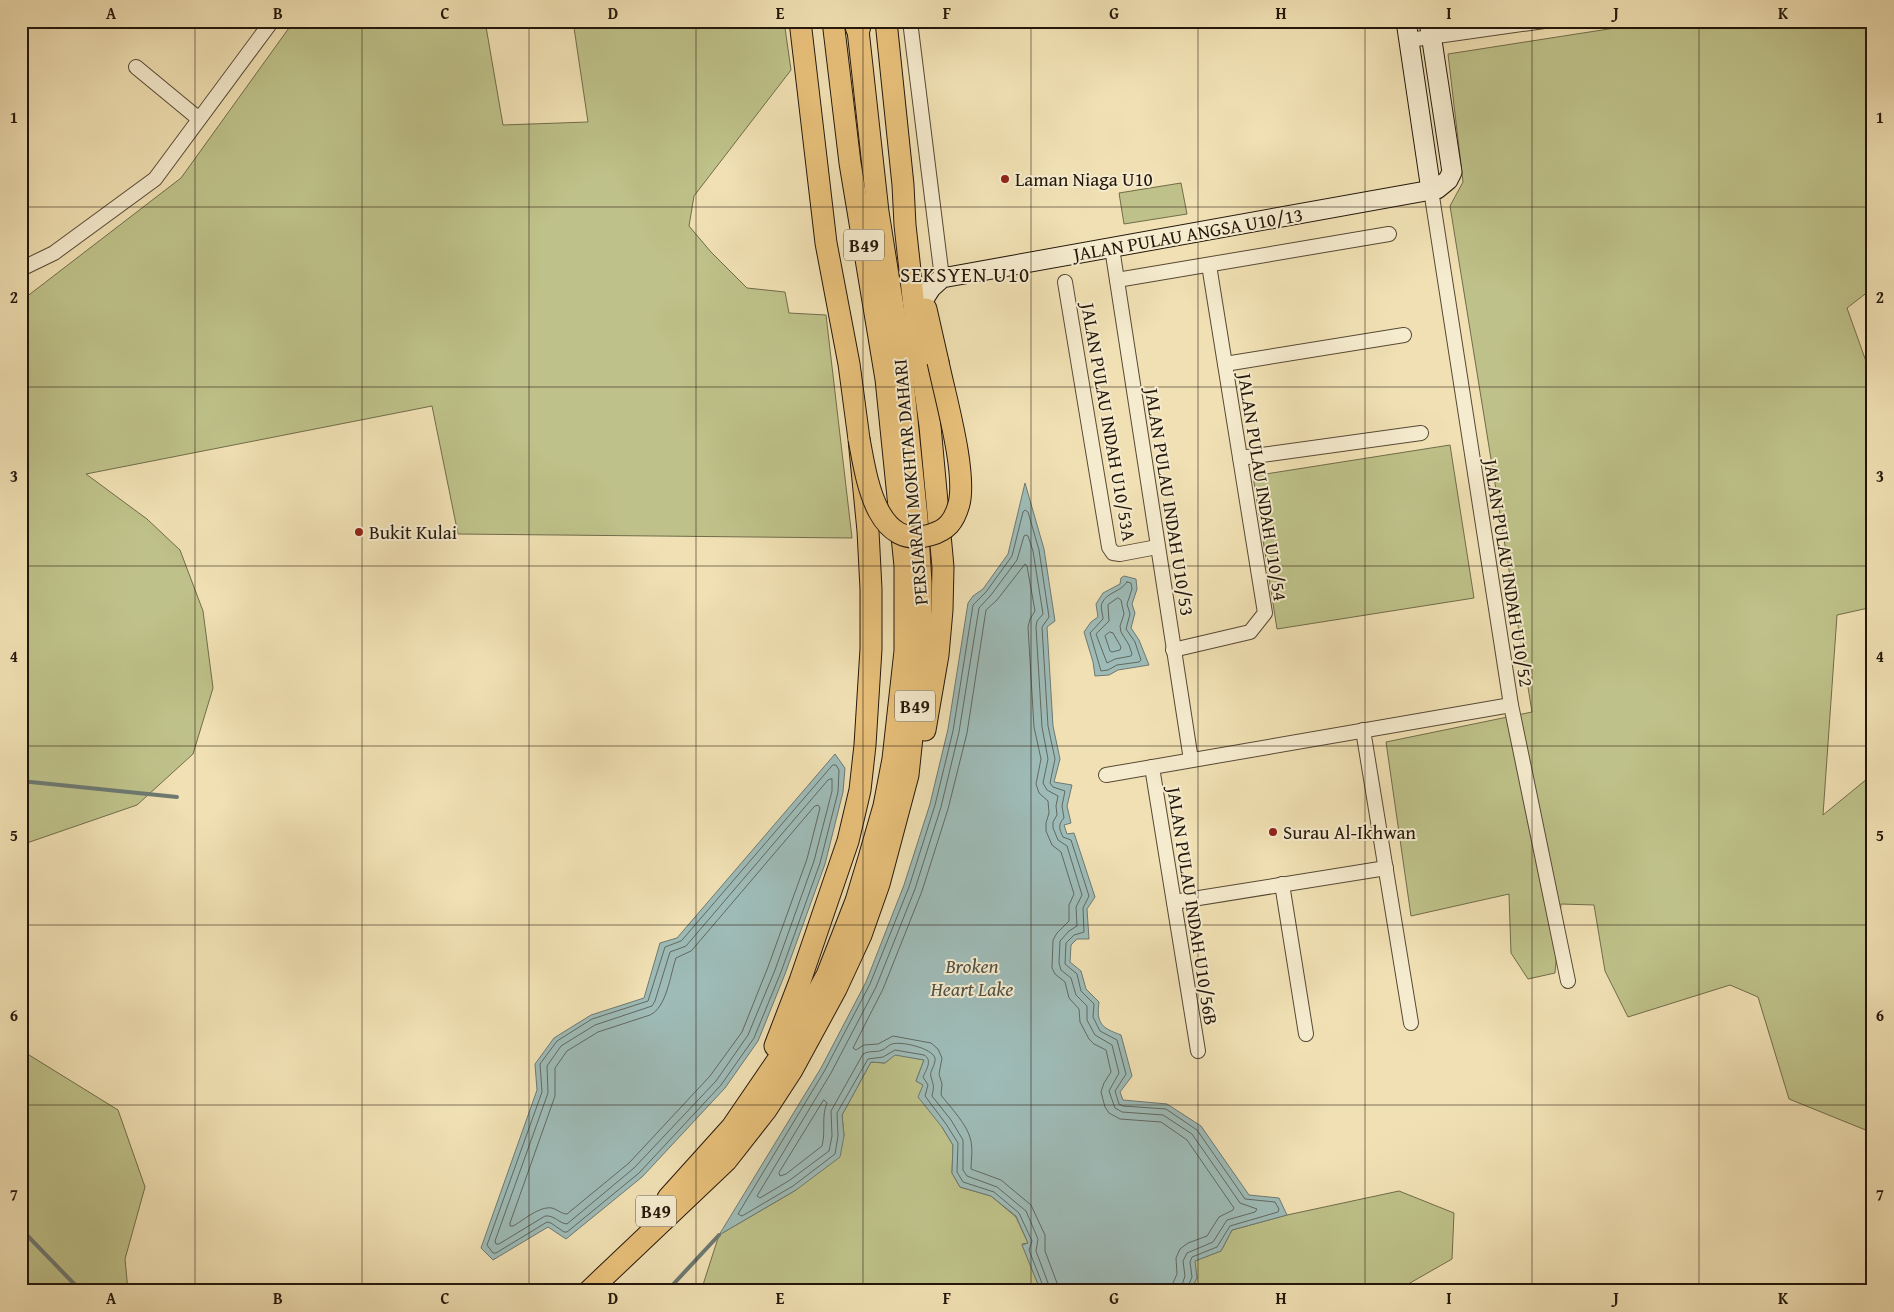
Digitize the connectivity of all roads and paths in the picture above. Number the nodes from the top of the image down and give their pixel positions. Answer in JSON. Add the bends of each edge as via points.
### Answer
{"nodes":[{"id":1,"x":272,"y":21,"type":"edge"},
{"id":2,"x":800,"y":21,"type":"edge"},
{"id":3,"x":833,"y":21,"type":"edge"},
{"id":4,"x":886,"y":21,"type":"edge"},
{"id":5,"x":910,"y":21,"type":"edge"},
{"id":6,"x":1406,"y":21,"type":"edge"},
{"id":7,"x":1544,"y":21,"type":"edge"},
{"id":8,"x":858,"y":24,"type":"edge"},
{"id":9,"x":1469,"y":27,"type":"edge"},
{"id":10,"x":1430,"y":29,"type":"edge"},
{"id":11,"x":1409,"y":40,"type":"junction"},
{"id":12,"x":136,"y":67,"type":"dead end"},
{"id":13,"x":200,"y":119,"type":"junction"},
{"id":14,"x":903,"y":185,"type":"junction"},
{"id":15,"x":1431,"y":190,"type":"junction"},
{"id":16,"x":1389,"y":234,"type":"dead end"},
{"id":17,"x":1112,"y":248,"type":"junction"},
{"id":18,"x":1209,"y":265,"type":"junction"},
{"id":19,"x":21,"y":269,"type":"edge"},
{"id":20,"x":942,"y":278,"type":"junction"},
{"id":21,"x":1117,"y":280,"type":"junction"},
{"id":22,"x":1065,"y":282,"type":"dead end"},
{"id":23,"x":924,"y":299,"type":"junction"},
{"id":24,"x":1404,"y":335,"type":"dead end"},
{"id":25,"x":1225,"y":364,"type":"junction"},
{"id":26,"x":1422,"y":433,"type":"dead end"},
{"id":27,"x":859,"y":439,"type":"junction"},
{"id":28,"x":1240,"y":458,"type":"junction"},
{"id":29,"x":1157,"y":547,"type":"junction"},
{"id":30,"x":1173,"y":650,"type":"junction"},
{"id":31,"x":1511,"y":704,"type":"junction"},
{"id":32,"x":1363,"y":730,"type":"junction"},
{"id":33,"x":1191,"y":760,"type":"junction"},
{"id":34,"x":1152,"y":767,"type":"junction"},
{"id":35,"x":908,"y":775,"type":"junction"},
{"id":36,"x":1106,"y":775,"type":"dead end"},
{"id":37,"x":1386,"y":868,"type":"junction"},
{"id":38,"x":1282,"y":884,"type":"junction"},
{"id":39,"x":1174,"y":902,"type":"junction"},
{"id":40,"x":1568,"y":981,"type":"dead end"},
{"id":41,"x":1411,"y":1023,"type":"dead end"},
{"id":42,"x":1306,"y":1034,"type":"dead end"},
{"id":43,"x":1198,"y":1051,"type":"dead end"},
{"id":44,"x":754,"y":1096,"type":"junction"},
{"id":45,"x":574,"y":1291,"type":"edge"},
{"id":46,"x":589,"y":1291,"type":"edge"}],
"edges":[{"from":1,"to":13,"type":"street"},
{"from":2,"to":27,"type":"main road","via":[[826,243],[849,364]]},
{"from":3,"to":44,"type":"main road","name":"PERSIARAN MOKHTAR DAHARI","number":"B49","via":[[850,163],[892,426],[905,566],[905,651],[893,759],[884,806],[856,901],[827,975],[790,1042]]},
{"from":4,"to":14,"type":"main road","number":"B49"},
{"from":5,"to":20,"type":"street"},
{"from":6,"to":11,"type":"street"},
{"from":7,"to":9,"type":"street"},
{"from":8,"to":35,"type":"main road","name":"PERSIARAN MOKHTAR DAHARI","number":"B49","via":[[878,212],[901,361],[921,583],[917,690]]},
{"from":9,"to":10,"type":"street"},
{"from":10,"to":11,"type":"street"},
{"from":10,"to":15,"type":"street","name":"JALAN PULAU ANGSA U10/13","via":[[1452,172],[1448,180]]},
{"from":11,"to":15,"type":"street"},
{"from":12,"to":13,"type":"street"},
{"from":13,"to":19,"type":"street","via":[[155,179],[54,253]]},
{"from":14,"to":23,"type":"main road"},
{"from":14,"to":35,"type":"main road","number":"B49","via":[[904,225],[930,426],[943,567],[942,610],[931,699],[922,741]]},
{"from":15,"to":17,"type":"street","name":"JALAN PULAU ANGSA U10/13"},
{"from":15,"to":31,"type":"street","name":"JALAN PULAU INDAH U10/52"},
{"from":16,"to":18,"type":"street"},
{"from":17,"to":20,"type":"street","name":"JALAN PULAU ANGSA U10/13"},
{"from":17,"to":21,"type":"street","name":"JALAN PULAU INDAH U10/53"},
{"from":18,"to":21,"type":"street"},
{"from":18,"to":25,"type":"street","name":"JALAN PULAU INDAH U10/54"},
{"from":20,"to":23,"type":"street"},
{"from":21,"to":29,"type":"street","name":"JALAN PULAU INDAH U10/53"},
{"from":22,"to":29,"type":"street","name":"JALAN PULAU INDAH U10/53A","via":[[1109,547],[1113,553],[1120,554]]},
{"from":23,"to":27,"type":"main road","bridge":true,"via":[[960,476],[960,503],[952,521],[943,531],[923,537],[905,535],[889,526],[877,510],[872,496]]},
{"from":24,"to":25,"type":"street"},
{"from":25,"to":28,"type":"street","name":"JALAN PULAU INDAH U10/54"},
{"from":26,"to":28,"type":"street"},
{"from":27,"to":44,"type":"main road","via":[[871,589],[869,706],[860,790],[848,841],[819,928]]},
{"from":28,"to":30,"type":"street","name":"JALAN PULAU INDAH U10/54","via":[[1265,613],[1250,632]]},
{"from":29,"to":30,"type":"street","name":"JALAN PULAU INDAH U10/53"},
{"from":30,"to":33,"type":"street","name":"JALAN PULAU INDAH U10/53"},
{"from":31,"to":32,"type":"street","name":"JALAN PULAU INDAH U10/52"},
{"from":31,"to":40,"type":"street"},
{"from":32,"to":33,"type":"street","name":"JALAN PULAU INDAH U10/52"},
{"from":32,"to":37,"type":"street"},
{"from":33,"to":34,"type":"street","name":"JALAN PULAU INDAH U10/52"},
{"from":34,"to":36,"type":"street","name":"JALAN PULAU INDAH U10/52"},
{"from":34,"to":39,"type":"street","name":"JALAN PULAU INDAH U10/56B"},
{"from":35,"to":46,"type":"main road","name":"PERSIARAN MOKHTAR DAHARI","number":"B49","via":[[879,884],[861,935],[792,1070],[726,1161]]},
{"from":37,"to":38,"type":"street"},
{"from":37,"to":41,"type":"street"},
{"from":38,"to":39,"type":"street"},
{"from":38,"to":42,"type":"street"},
{"from":39,"to":43,"type":"street","name":"JALAN PULAU INDAH U10/56B"},
{"from":44,"to":45,"type":"main road","name":"PERSIARAN MOKHTAR DAHARI","number":"B49","via":[[695,1169],[626,1243]]}]}
